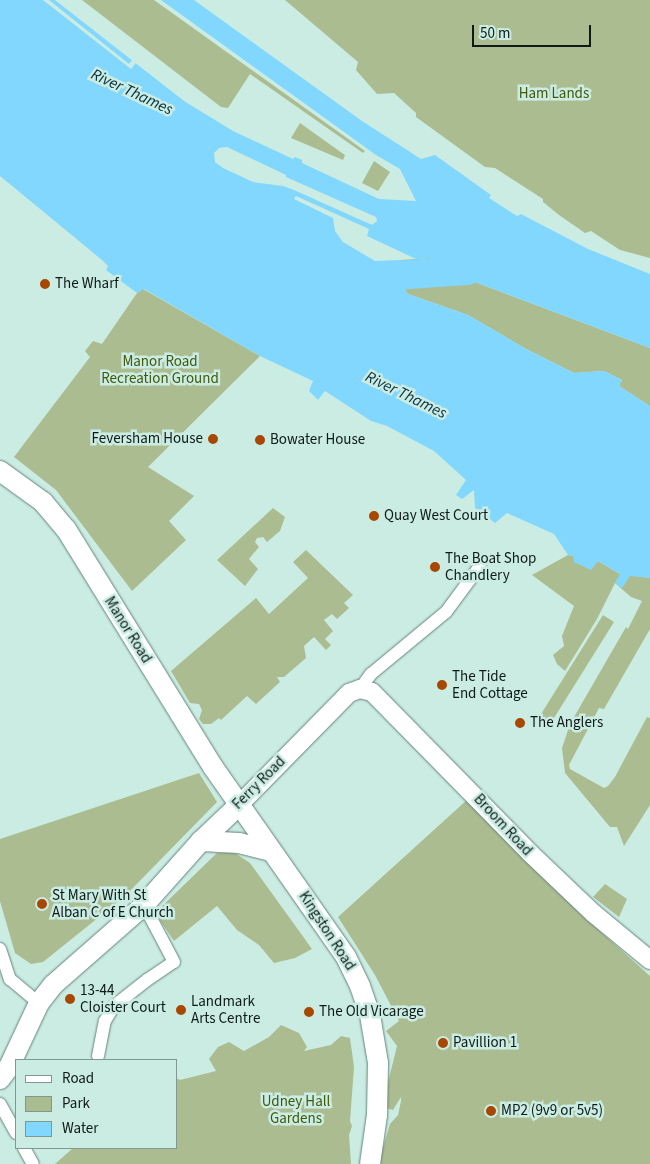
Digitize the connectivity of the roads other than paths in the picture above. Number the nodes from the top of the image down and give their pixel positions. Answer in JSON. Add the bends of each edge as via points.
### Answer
{"nodes":[{"id":1,"x":0,"y":471,"type":"edge"},
{"id":2,"x":480,"y":566,"type":"dead end"},
{"id":3,"x":360,"y":690,"type":"junction"},
{"id":4,"x":240,"y":804,"type":"junction"},
{"id":5,"x":200,"y":841,"type":"junction"},
{"id":6,"x":271,"y":851,"type":"junction"},
{"id":7,"x":144,"y":905,"type":"junction"},
{"id":8,"x":0,"y":948,"type":"edge"},
{"id":9,"x":650,"y":960,"type":"edge"},
{"id":10,"x":39,"y":1003,"type":"junction"},
{"id":11,"x":98,"y":1056,"type":"dead end"},
{"id":12,"x":0,"y":1080,"type":"edge"},
{"id":13,"x":0,"y":1104,"type":"edge"},
{"id":14,"x":15,"y":1131,"type":"edge"},
{"id":15,"x":25,"y":1149,"type":"edge"},
{"id":16,"x":33,"y":1164,"type":"edge"},
{"id":17,"x":370,"y":1164,"type":"edge"}],
"edges":[{"from":1,"to":4,"type":"main road","name":"Manor Road","via":[[43,502],[66,529],[213,768]]},
{"from":2,"to":3,"type":"street","name":"Ferry Road","via":[[446,612],[371,674]]},
{"from":3,"to":4,"type":"street","name":"Ferry Road","via":[[349,693]]},
{"from":3,"to":9,"type":"street","name":"Broom Road","via":[[378,696],[530,854],[593,913]]},
{"from":4,"to":5,"type":"main road","name":"Ferry Road"},
{"from":4,"to":6,"type":"main road","name":"Kingston Road"},
{"from":5,"to":6,"type":"main road","via":[[239,843]]},
{"from":5,"to":7,"type":"main road","name":"Ferry Road"},
{"from":6,"to":17,"type":"main road","name":"Kingston Road","via":[[344,954],[365,1000],[375,1044],[378,1083]]},
{"from":7,"to":10,"type":"main road","name":"Ferry Road","via":[[53,985]]},
{"from":7,"to":11,"type":"street","via":[[174,962],[114,1006],[105,1021]]},
{"from":8,"to":10,"type":"street","via":[[10,978]]},
{"from":10,"to":12,"type":"main road","name":"Ferry Road"},
{"from":13,"to":14,"type":"street"},
{"from":15,"to":16,"type":"street"}]}
